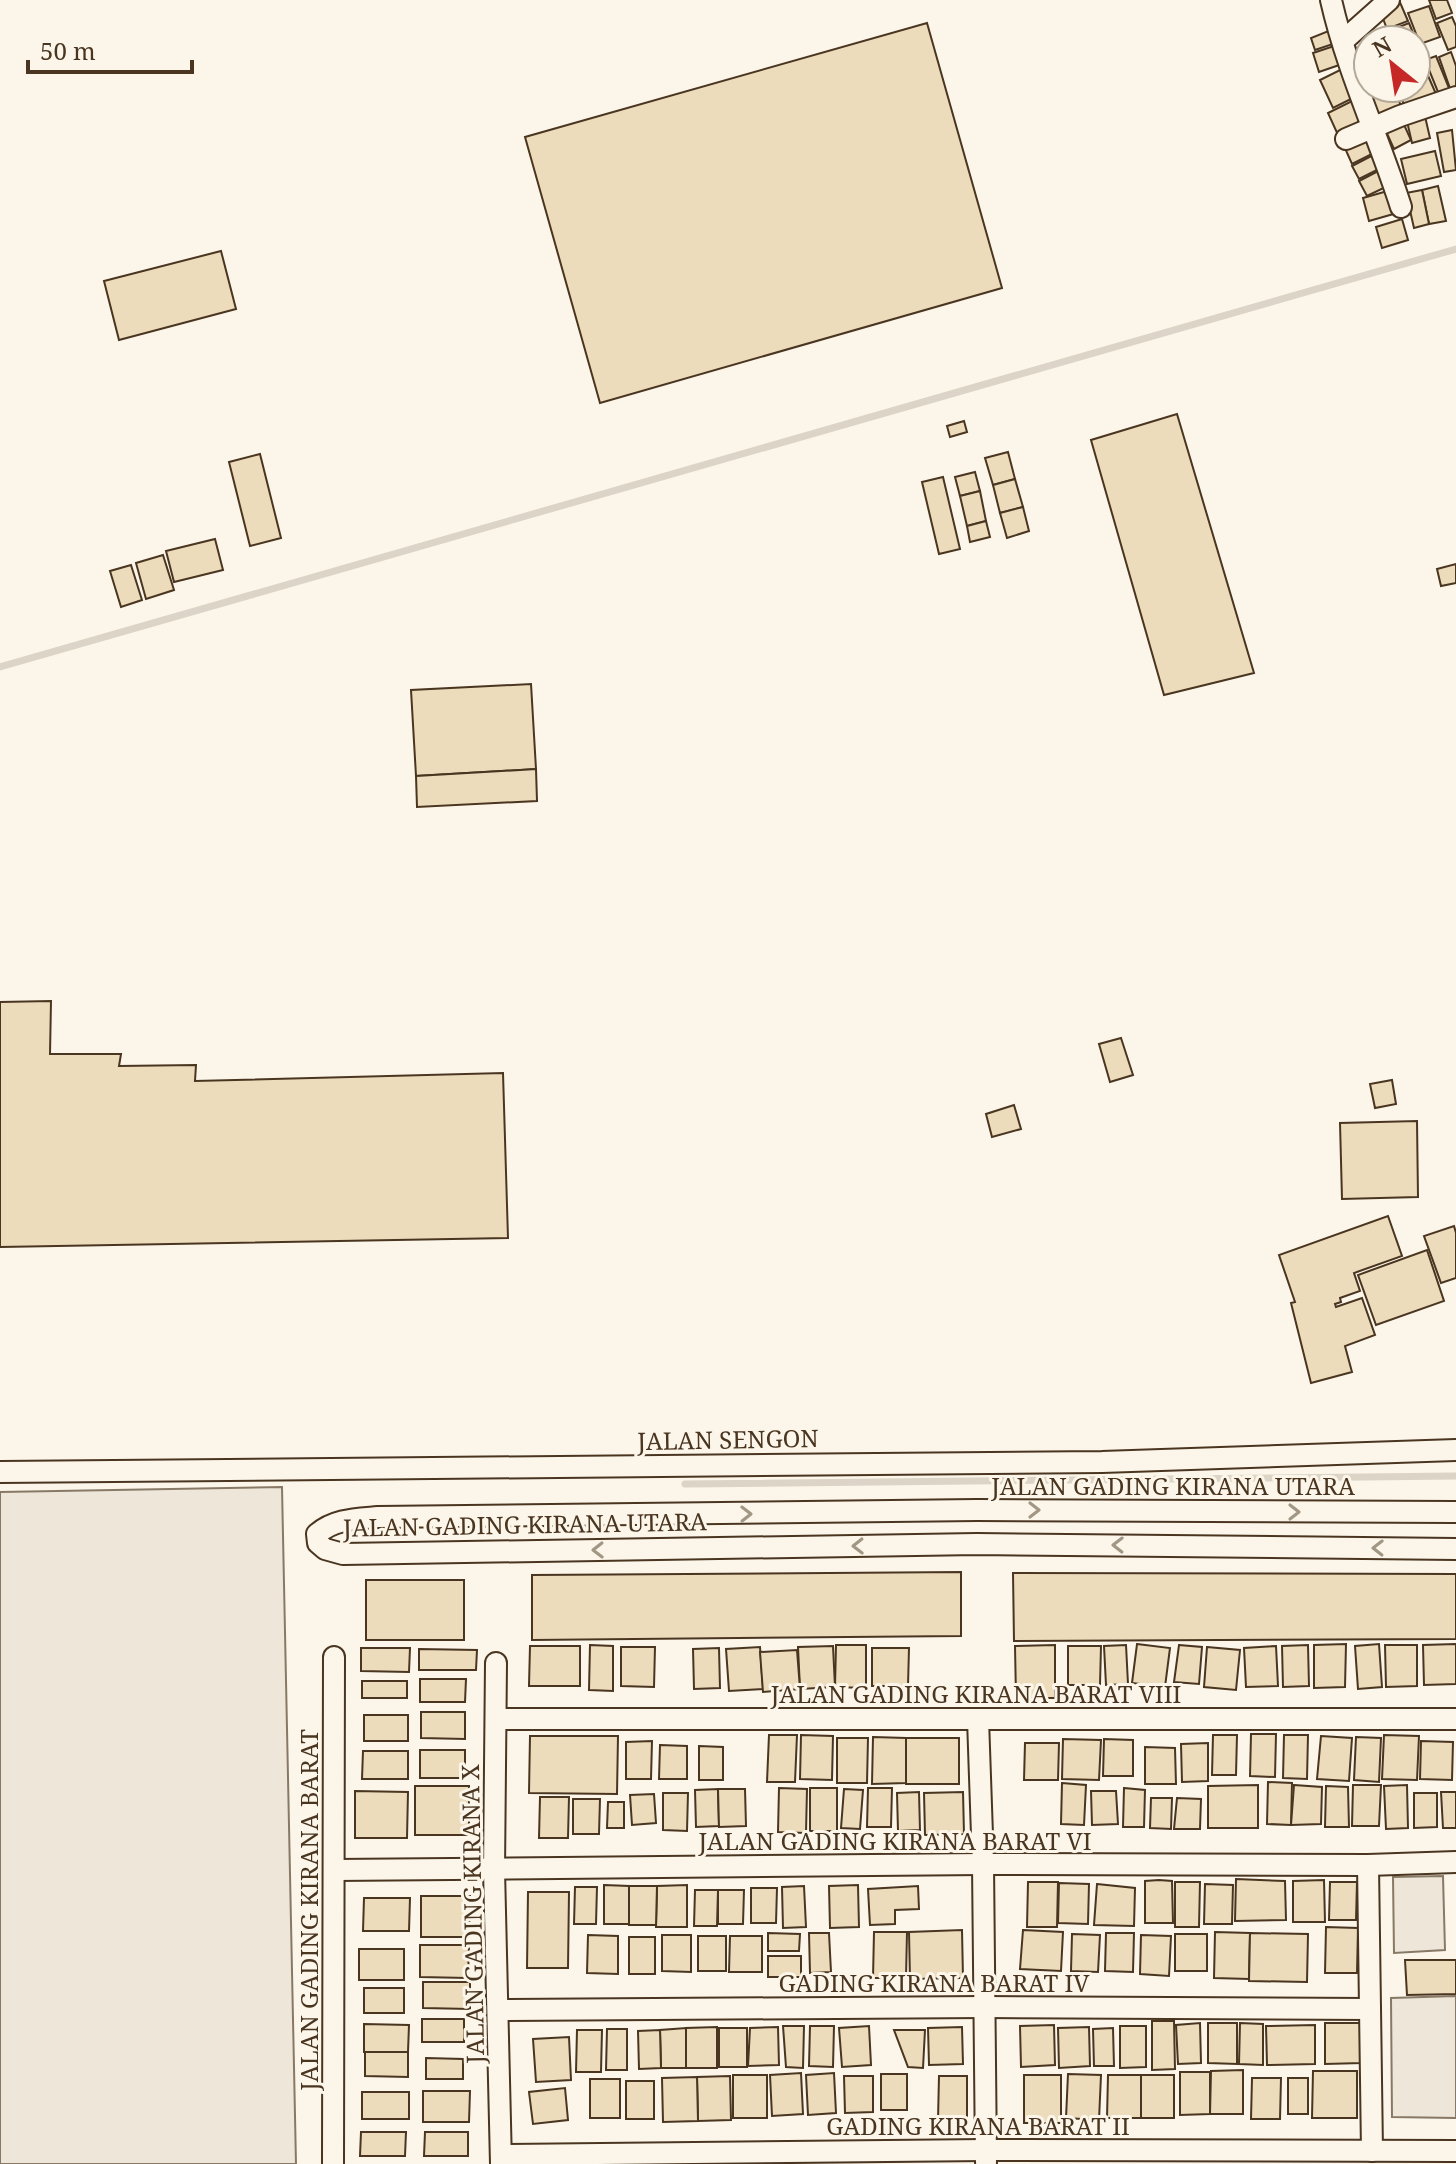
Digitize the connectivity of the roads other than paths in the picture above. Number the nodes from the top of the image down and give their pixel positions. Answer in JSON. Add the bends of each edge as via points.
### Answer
{"nodes":[{"id":1,"x":1331,"y":0,"type":"edge"},
{"id":2,"x":1389,"y":0,"type":"edge"},
{"id":3,"x":1343,"y":41,"type":"junction"},
{"id":4,"x":1456,"y":97,"type":"edge"},
{"id":5,"x":1373,"y":127,"type":"junction"},
{"id":6,"x":1346,"y":139,"type":"dead end"},
{"id":7,"x":1401,"y":207,"type":"dead end"},
{"id":8,"x":1456,"y":1450,"type":"edge"},
{"id":9,"x":0,"y":1472,"type":"edge"},
{"id":10,"x":977,"y":1510,"type":"junction"},
{"id":11,"x":1456,"y":1512,"type":"edge"},
{"id":12,"x":485,"y":1517,"type":"junction"},
{"id":13,"x":977,"y":1544,"type":"junction"},
{"id":14,"x":1456,"y":1549,"type":"edge"},
{"id":15,"x":486,"y":1551,"type":"junction"},
{"id":16,"x":334,"y":1657,"type":"dead end"},
{"id":17,"x":496,"y":1663,"type":"dead end"},
{"id":18,"x":496,"y":1719,"type":"junction"},
{"id":19,"x":978,"y":1719,"type":"junction"},
{"id":20,"x":1456,"y":1719,"type":"edge"},
{"id":21,"x":1456,"y":1862,"type":"edge"},
{"id":22,"x":983,"y":1864,"type":"junction"},
{"id":23,"x":1368,"y":1865,"type":"junction"},
{"id":24,"x":335,"y":1870,"type":"junction"},
{"id":25,"x":494,"y":1870,"type":"junction"},
{"id":26,"x":985,"y":2007,"type":"junction"},
{"id":27,"x":1370,"y":2009,"type":"junction"},
{"id":28,"x":499,"y":2010,"type":"junction"},
{"id":29,"x":1372,"y":2151,"type":"junction"},
{"id":30,"x":1456,"y":2151,"type":"edge"},
{"id":31,"x":986,"y":2157,"type":"edge"},
{"id":32,"x":501,"y":2159,"type":"edge"},
{"id":33,"x":333,"y":2164,"type":"edge"}],
"edges":[{"from":1,"to":3,"type":"street"},
{"from":2,"to":3,"type":"street"},
{"from":3,"to":5,"type":"street"},
{"from":4,"to":5,"type":"street"},
{"from":5,"to":6,"type":"street"},
{"from":5,"to":7,"type":"street"},
{"from":8,"to":9,"type":"street","name":"JALAN SENGON","via":[[1102,1462]]},
{"from":10,"to":11,"type":"street","name":"JALAN GADING KIRANA UTARA","one_way":true},
{"from":12,"to":10,"type":"street","name":"JALAN GADING KIRANA UTARA","one_way":true},
{"from":10,"to":13,"type":"street"},
{"from":12,"to":15,"type":"street"},
{"from":12,"to":15,"type":"street","name":"JALAN GADING KIRANA UTARA","via":[[353,1519],[317,1534],[325,1549],[343,1554]]},
{"from":14,"to":13,"type":"street","name":"JALAN GADING KIRANA UTARA","one_way":true},
{"from":13,"to":15,"type":"street","name":"JALAN GADING KIRANA UTARA","one_way":true},
{"from":16,"to":24,"type":"street","name":"JALAN GADING KIRANA BARAT"},
{"from":17,"to":18,"type":"street","name":"JALAN GADING KIRANA X"},
{"from":18,"to":19,"type":"street","name":"JALAN GADING KIRANA BARAT VIII"},
{"from":18,"to":25,"type":"street","name":"JALAN GADING KIRANA X"},
{"from":19,"to":20,"type":"street","name":"JALAN GADING KIRANA BARAT VIII"},
{"from":19,"to":22,"type":"street"},
{"from":21,"to":23,"type":"street","name":"JALAN GADING KIRANA BARAT VI"},
{"from":22,"to":23,"type":"street","name":"JALAN GADING KIRANA BARAT VI"},
{"from":22,"to":25,"type":"street","name":"JALAN GADING KIRANA BARAT VI"},
{"from":22,"to":26,"type":"street"},
{"from":23,"to":27,"type":"street"},
{"from":24,"to":25,"type":"street","name":"JALAN GADING KIRANA BARAT VI"},
{"from":24,"to":33,"type":"street","name":"JALAN GADING KIRANA BARAT"},
{"from":25,"to":28,"type":"street","name":"JALAN GADING KIRANA X"},
{"from":26,"to":27,"type":"street","name":"GADING KIRANA BARAT IV"},
{"from":26,"to":28,"type":"street","name":"GADING KIRANA BARAT IV"},
{"from":26,"to":31,"type":"street"},
{"from":27,"to":29,"type":"street"},
{"from":28,"to":32,"type":"street","name":"JALAN GADING KIRANA X"},
{"from":29,"to":30,"type":"street","name":"GADING KIRANA BARAT II"},
{"from":29,"to":31,"type":"street","name":"GADING KIRANA BARAT II"},
{"from":31,"to":32,"type":"street","name":"GADING KIRANA BARAT II"}]}
